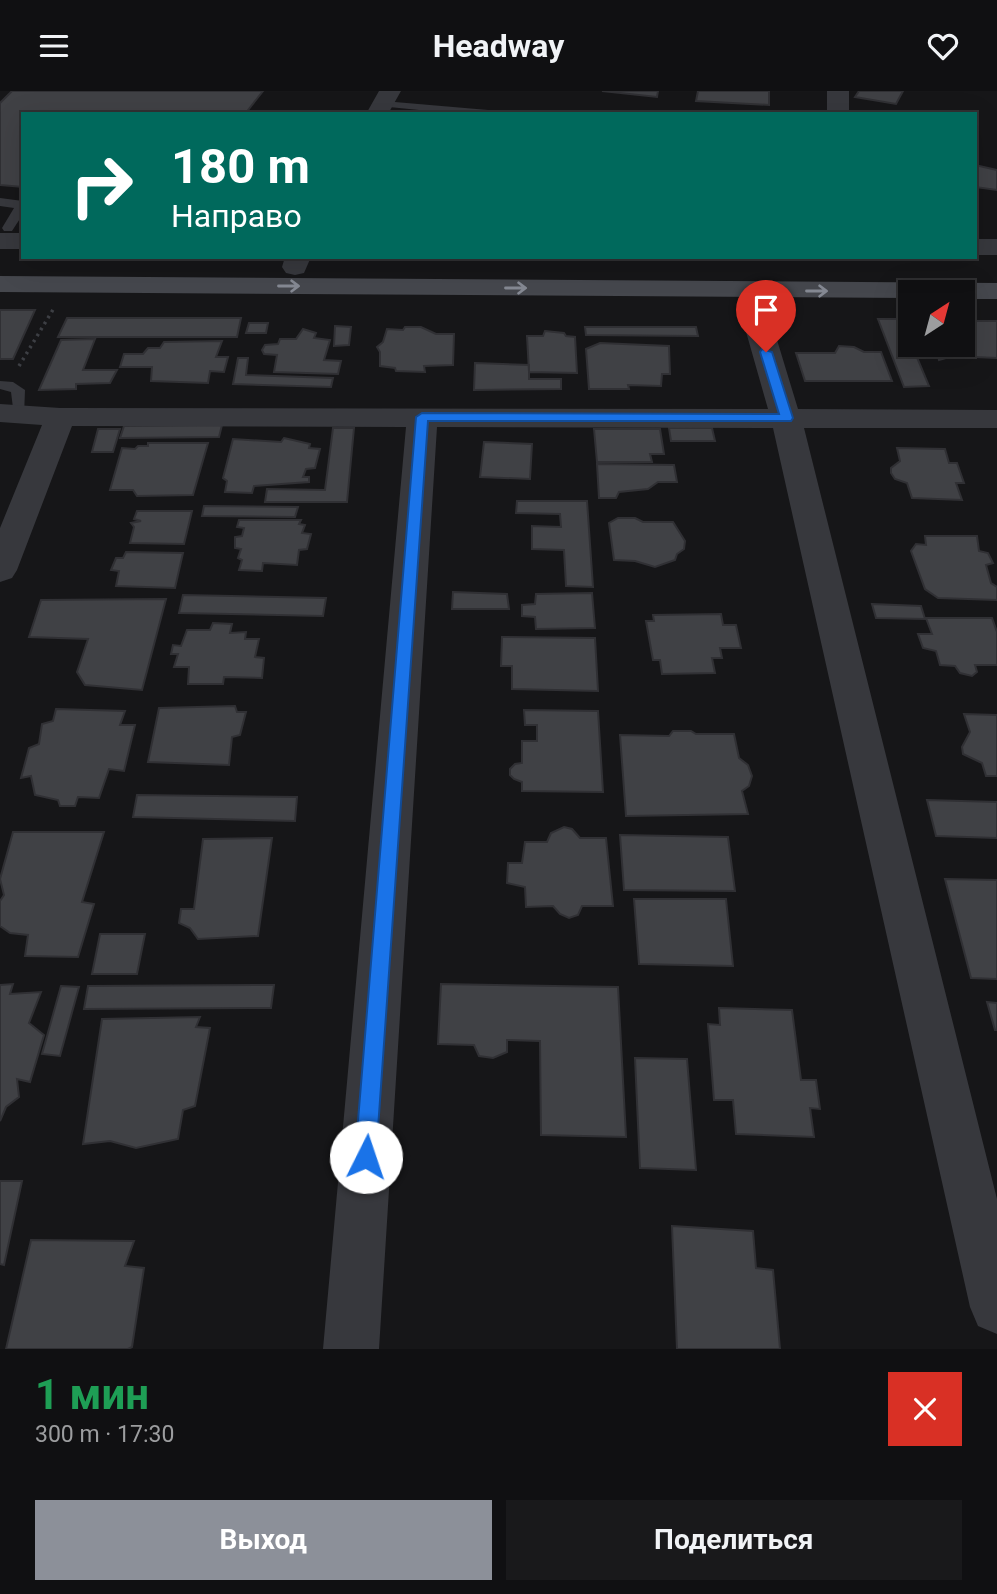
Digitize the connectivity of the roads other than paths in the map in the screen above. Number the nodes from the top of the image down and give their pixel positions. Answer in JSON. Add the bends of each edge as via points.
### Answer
{"nodes":[{"id":1,"x":838,"y":91,"type":"edge"},
{"id":2,"x":383,"y":103,"type":"edge"},
{"id":3,"x":479,"y":112,"type":"edge"},
{"id":4,"x":838,"y":112,"type":"edge"},
{"id":5,"x":0,"y":202,"type":"edge"},
{"id":6,"x":21,"y":205,"type":"edge"},
{"id":7,"x":21,"y":208,"type":"edge"},
{"id":8,"x":10,"y":237,"type":"edge"},
{"id":9,"x":977,"y":247,"type":"edge"},
{"id":10,"x":997,"y":247,"type":"edge"},
{"id":11,"x":297,"y":262,"type":"edge"},
{"id":12,"x":0,"y":266,"type":"edge"},
{"id":13,"x":997,"y":269,"type":"edge"},
{"id":14,"x":0,"y":284,"type":"edge"},
{"id":15,"x":752,"y":291,"type":"junction"},
{"id":16,"x":997,"y":291,"type":"edge"},
{"id":17,"x":0,"y":385,"type":"edge"},
{"id":18,"x":10,"y":413,"type":"edge"},
{"id":19,"x":60,"y":417,"type":"junction"},
{"id":20,"x":422,"y":417,"type":"junction"},
{"id":21,"x":786,"y":418,"type":"junction"},
{"id":22,"x":997,"y":419,"type":"edge"},
{"id":23,"x":0,"y":570,"type":"edge"},
{"id":24,"x":997,"y":1307,"type":"edge"},
{"id":25,"x":351,"y":1349,"type":"edge"}],
"edges":[{"from":1,"to":4,"type":"street"},
{"from":2,"to":3,"type":"lane"},
{"from":5,"to":6,"type":"lane"},
{"from":7,"to":8,"type":"lane"},
{"from":9,"to":10,"type":"street"},
{"from":11,"to":12,"type":"main road"},
{"from":11,"to":13,"type":"main road"},
{"from":14,"to":15,"type":"main road","one_way":true},
{"from":15,"to":16,"type":"main road","one_way":true},
{"from":15,"to":21,"type":"street"},
{"from":17,"to":18,"type":"lane","via":[[18,390]]},
{"from":18,"to":19,"type":"street"},
{"from":19,"to":20,"type":"street"},
{"from":19,"to":23,"type":"street"},
{"from":20,"to":21,"type":"street"},
{"from":20,"to":25,"type":"street"},
{"from":21,"to":22,"type":"street"},
{"from":21,"to":24,"type":"street"}]}
